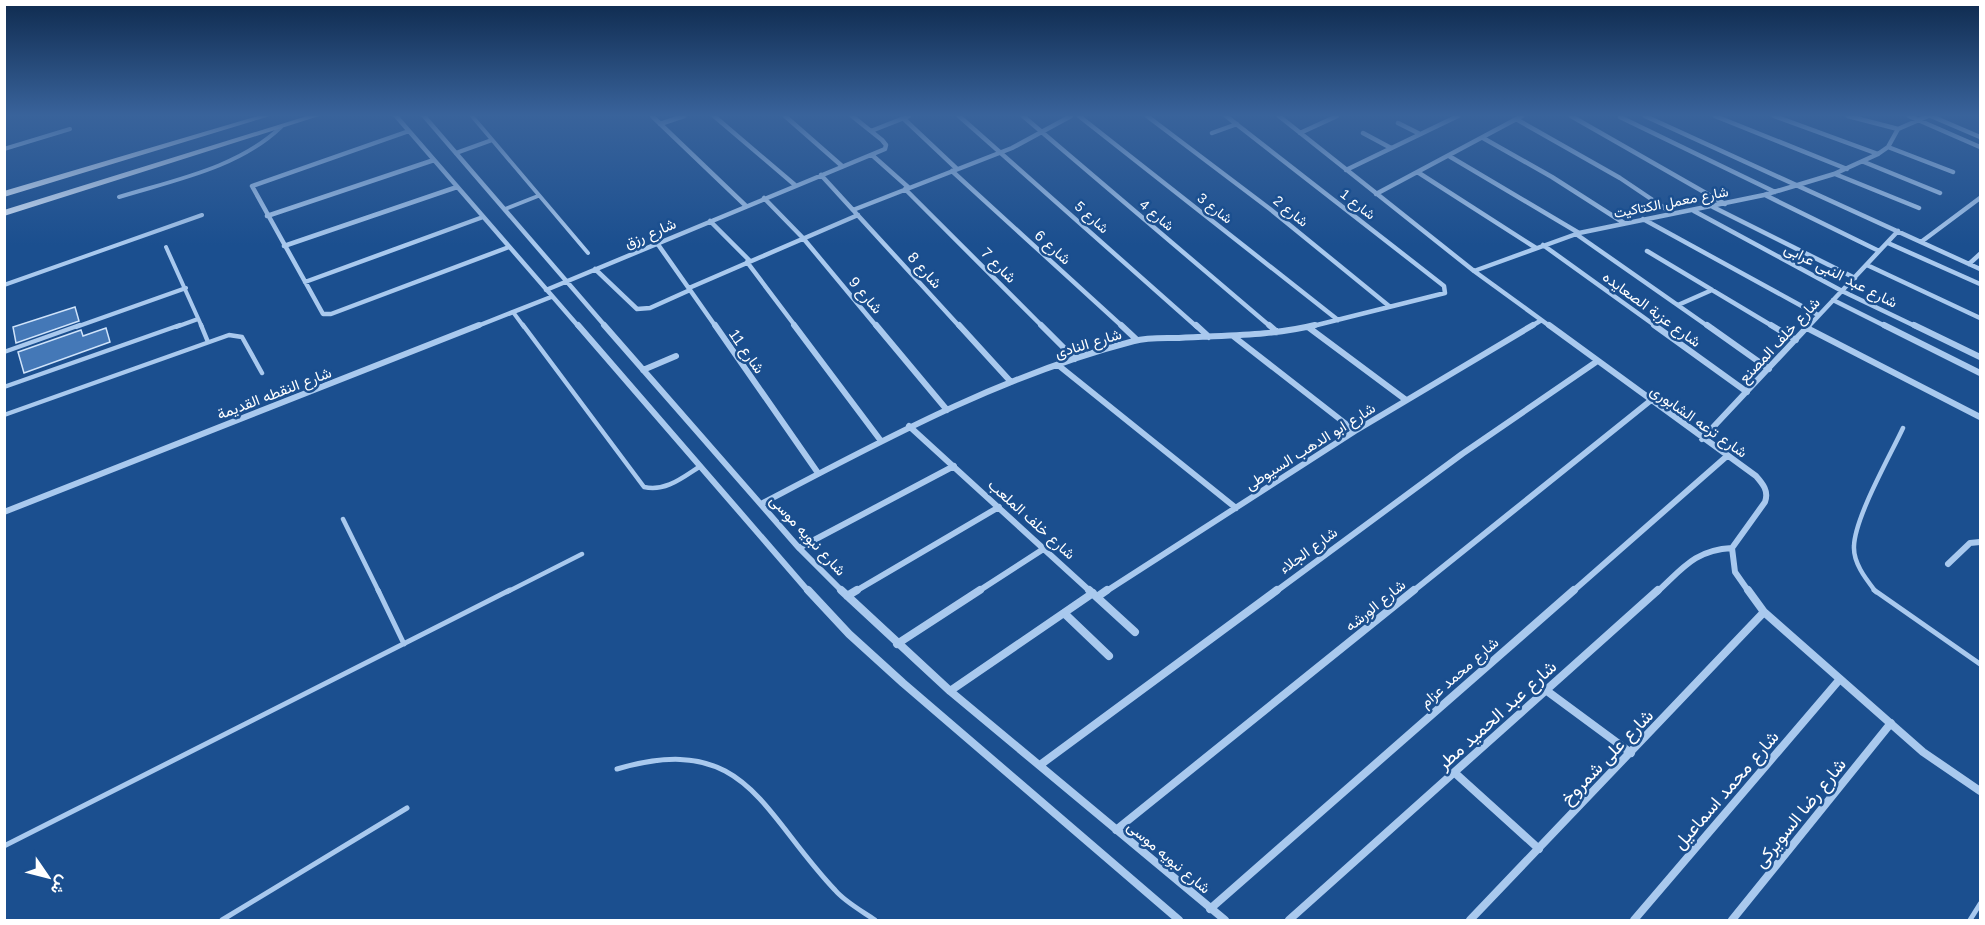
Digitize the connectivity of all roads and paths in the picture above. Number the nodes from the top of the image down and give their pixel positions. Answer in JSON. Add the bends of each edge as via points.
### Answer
{"nodes":[{"id":1,"x":96,"y":159,"type":"edge"},
{"id":2,"x":121,"y":159,"type":"edge"},
{"id":3,"x":159,"y":159,"type":"edge"},
{"id":4,"x":171,"y":159,"type":"edge"},
{"id":5,"x":232,"y":159,"type":"edge"},
{"id":6,"x":325,"y":159,"type":"edge"},
{"id":7,"x":461,"y":159,"type":"edge"},
{"id":8,"x":508,"y":159,"type":"edge"},
{"id":9,"x":697,"y":159,"type":"edge"},
{"id":10,"x":765,"y":159,"type":"edge"},
{"id":11,"x":834,"y":159,"type":"edge"},
{"id":12,"x":861,"y":159,"type":"edge"},
{"id":13,"x":876,"y":159,"type":"edge"},
{"id":14,"x":943,"y":159,"type":"edge"},
{"id":15,"x":982,"y":159,"type":"edge"},
{"id":16,"x":1008,"y":159,"type":"edge"},
{"id":17,"x":1073,"y":159,"type":"edge"},
{"id":18,"x":1133,"y":159,"type":"edge"},
{"id":19,"x":1205,"y":159,"type":"edge"},
{"id":20,"x":1282,"y":159,"type":"edge"},
{"id":21,"x":1333,"y":159,"type":"edge"},
{"id":22,"x":1368,"y":159,"type":"edge"},
{"id":23,"x":1443,"y":159,"type":"edge"},
{"id":24,"x":1454,"y":159,"type":"edge"},
{"id":25,"x":1520,"y":159,"type":"edge"},
{"id":26,"x":1588,"y":159,"type":"edge"},
{"id":27,"x":1647,"y":159,"type":"edge"},
{"id":28,"x":1707,"y":159,"type":"edge"},
{"id":29,"x":1739,"y":159,"type":"edge"},
{"id":30,"x":1823,"y":159,"type":"edge"},
{"id":31,"x":1869,"y":159,"type":"edge"},
{"id":32,"x":1920,"y":159,"type":"edge"},
{"id":33,"x":434,"y":160,"type":"joint"},
{"id":34,"x":1864,"y":162,"type":"junction"},
{"id":35,"x":842,"y":166,"type":"junction"},
{"id":36,"x":1847,"y":169,"type":"junction"},
{"id":37,"x":954,"y":170,"type":"junction"},
{"id":38,"x":1346,"y":170,"type":"junction"},
{"id":39,"x":1953,"y":172,"type":"dead end"},
{"id":40,"x":1419,"y":173,"type":"junction"},
{"id":41,"x":1834,"y":174,"type":"junction"},
{"id":42,"x":821,"y":175,"type":"junction"},
{"id":43,"x":795,"y":185,"type":"junction"},
{"id":44,"x":4,"y":186,"type":"edge"},
{"id":45,"x":1798,"y":186,"type":"junction"},
{"id":46,"x":457,"y":187,"type":"junction"},
{"id":47,"x":907,"y":188,"type":"junction"},
{"id":48,"x":1775,"y":192,"type":"junction"},
{"id":49,"x":1940,"y":193,"type":"dead end"},
{"id":50,"x":4,"y":194,"type":"edge"},
{"id":51,"x":1376,"y":194,"type":"junction"},
{"id":52,"x":1764,"y":195,"type":"junction"},
{"id":53,"x":538,"y":196,"type":"junction"},
{"id":54,"x":119,"y":197,"type":"dead end"},
{"id":55,"x":764,"y":198,"type":"junction"},
{"id":56,"x":1980,"y":198,"type":"edge"},
{"id":57,"x":4,"y":204,"type":"edge"},
{"id":58,"x":1725,"y":204,"type":"junction"},
{"id":59,"x":746,"y":206,"type":"junction"},
{"id":60,"x":1713,"y":207,"type":"junction"},
{"id":61,"x":1919,"y":208,"type":"dead end"},
{"id":62,"x":505,"y":209,"type":"junction"},
{"id":63,"x":853,"y":210,"type":"junction"},
{"id":64,"x":1694,"y":211,"type":"junction"},
{"id":65,"x":4,"y":213,"type":"edge"},
{"id":66,"x":1672,"y":213,"type":"junction"},
{"id":67,"x":202,"y":215,"type":"dead end"},
{"id":68,"x":858,"y":215,"type":"junction"},
{"id":69,"x":267,"y":216,"type":"junction"},
{"id":70,"x":483,"y":217,"type":"junction"},
{"id":71,"x":1642,"y":219,"type":"junction"},
{"id":72,"x":710,"y":221,"type":"junction"},
{"id":73,"x":1624,"y":223,"type":"junction"},
{"id":74,"x":1898,"y":231,"type":"junction"},
{"id":75,"x":1577,"y":234,"type":"junction"},
{"id":76,"x":803,"y":238,"type":"junction"},
{"id":77,"x":1921,"y":242,"type":"junction"},
{"id":78,"x":657,"y":243,"type":"junction"},
{"id":79,"x":1888,"y":243,"type":"junction"},
{"id":80,"x":284,"y":246,"type":"junction"},
{"id":81,"x":1539,"y":246,"type":"junction"},
{"id":82,"x":166,"y":247,"type":"dead end"},
{"id":83,"x":509,"y":247,"type":"junction"},
{"id":84,"x":1647,"y":251,"type":"dead end"},
{"id":85,"x":1879,"y":251,"type":"junction"},
{"id":86,"x":588,"y":253,"type":"dead end"},
{"id":87,"x":1980,"y":254,"type":"edge"},
{"id":88,"x":748,"y":261,"type":"junction"},
{"id":89,"x":1969,"y":264,"type":"junction"},
{"id":90,"x":1867,"y":265,"type":"junction"},
{"id":91,"x":595,"y":269,"type":"junction"},
{"id":92,"x":1980,"y":269,"type":"edge"},
{"id":93,"x":1474,"y":271,"type":"junction"},
{"id":94,"x":1855,"y":278,"type":"junction"},
{"id":95,"x":567,"y":281,"type":"junction"},
{"id":96,"x":305,"y":282,"type":"junction"},
{"id":97,"x":1980,"y":284,"type":"edge"},
{"id":98,"x":4,"y":285,"type":"edge"},
{"id":99,"x":186,"y":288,"type":"junction"},
{"id":100,"x":689,"y":289,"type":"junction"},
{"id":101,"x":546,"y":290,"type":"junction"},
{"id":102,"x":1446,"y":290,"type":"joint"},
{"id":103,"x":1712,"y":290,"type":"junction"},
{"id":104,"x":1842,"y":291,"type":"junction"},
{"id":105,"x":551,"y":297,"type":"junction"},
{"id":106,"x":1833,"y":300,"type":"junction"},
{"id":107,"x":1678,"y":305,"type":"junction"},
{"id":108,"x":1389,"y":306,"type":"junction"},
{"id":109,"x":513,"y":312,"type":"junction"},
{"id":110,"x":1818,"y":315,"type":"junction"},
{"id":111,"x":1980,"y":318,"type":"edge"},
{"id":112,"x":198,"y":319,"type":"junction"},
{"id":113,"x":1338,"y":320,"type":"junction"},
{"id":114,"x":1540,"y":321,"type":"junction"},
{"id":115,"x":1308,"y":327,"type":"junction"},
{"id":116,"x":1807,"y":328,"type":"junction"},
{"id":117,"x":1277,"y":332,"type":"junction"},
{"id":118,"x":1233,"y":335,"type":"junction"},
{"id":119,"x":1209,"y":337,"type":"junction"},
{"id":120,"x":1137,"y":340,"type":"junction"},
{"id":121,"x":1796,"y":340,"type":"junction"},
{"id":122,"x":208,"y":342,"type":"junction"},
{"id":123,"x":4,"y":352,"type":"edge"},
{"id":124,"x":676,"y":356,"type":"dead end"},
{"id":125,"x":1980,"y":357,"type":"edge"},
{"id":126,"x":1075,"y":359,"type":"junction"},
{"id":127,"x":1596,"y":362,"type":"junction"},
{"id":128,"x":1058,"y":365,"type":"junction"},
{"id":129,"x":1769,"y":369,"type":"junction"},
{"id":130,"x":643,"y":370,"type":"junction"},
{"id":131,"x":262,"y":373,"type":"dead end"},
{"id":132,"x":1980,"y":373,"type":"edge"},
{"id":133,"x":1011,"y":382,"type":"junction"},
{"id":134,"x":4,"y":387,"type":"edge"},
{"id":135,"x":1747,"y":392,"type":"junction"},
{"id":136,"x":1406,"y":400,"type":"junction"},
{"id":137,"x":1650,"y":401,"type":"junction"},
{"id":138,"x":948,"y":410,"type":"junction"},
{"id":139,"x":4,"y":415,"type":"edge"},
{"id":140,"x":1980,"y":417,"type":"edge"},
{"id":141,"x":909,"y":426,"type":"junction"},
{"id":142,"x":1903,"y":428,"type":"dead end"},
{"id":143,"x":1355,"y":431,"type":"junction"},
{"id":144,"x":1702,"y":440,"type":"junction"},
{"id":145,"x":881,"y":441,"type":"junction"},
{"id":146,"x":1727,"y":456,"type":"junction"},
{"id":147,"x":954,"y":466,"type":"junction"},
{"id":148,"x":699,"y":467,"type":"junction"},
{"id":149,"x":818,"y":473,"type":"junction"},
{"id":150,"x":760,"y":504,"type":"junction"},
{"id":151,"x":999,"y":507,"type":"junction"},
{"id":152,"x":1236,"y":508,"type":"junction"},
{"id":153,"x":4,"y":512,"type":"edge"},
{"id":154,"x":343,"y":519,"type":"dead end"},
{"id":155,"x":1980,"y":542,"type":"edge"},
{"id":156,"x":799,"y":548,"type":"junction"},
{"id":157,"x":1045,"y":548,"type":"junction"},
{"id":158,"x":1732,"y":548,"type":"junction"},
{"id":159,"x":582,"y":554,"type":"dead end"},
{"id":160,"x":1948,"y":564,"type":"dead end"},
{"id":161,"x":1095,"y":595,"type":"junction"},
{"id":162,"x":847,"y":596,"type":"junction"},
{"id":163,"x":1764,"y":612,"type":"junction"},
{"id":164,"x":1064,"y":613,"type":"junction"},
{"id":165,"x":1135,"y":632,"type":"dead end"},
{"id":166,"x":404,"y":644,"type":"junction"},
{"id":167,"x":897,"y":644,"type":"junction"},
{"id":168,"x":1109,"y":656,"type":"dead end"},
{"id":169,"x":1980,"y":664,"type":"edge"},
{"id":170,"x":1840,"y":680,"type":"junction"},
{"id":171,"x":950,"y":691,"type":"junction"},
{"id":172,"x":1547,"y":691,"type":"junction"},
{"id":173,"x":1891,"y":723,"type":"junction"},
{"id":174,"x":1631,"y":753,"type":"junction"},
{"id":175,"x":1040,"y":765,"type":"junction"},
{"id":176,"x":617,"y":769,"type":"dead end"},
{"id":177,"x":1455,"y":773,"type":"junction"},
{"id":178,"x":1980,"y":791,"type":"edge"},
{"id":179,"x":407,"y":808,"type":"dead end"},
{"id":180,"x":1116,"y":830,"type":"junction"},
{"id":181,"x":4,"y":846,"type":"edge"},
{"id":182,"x":1539,"y":849,"type":"junction"},
{"id":183,"x":1980,"y":904,"type":"edge"},
{"id":184,"x":1210,"y":909,"type":"junction"},
{"id":185,"x":222,"y":921,"type":"edge"},
{"id":186,"x":875,"y":921,"type":"edge"},
{"id":187,"x":1179,"y":921,"type":"edge"},
{"id":188,"x":1225,"y":921,"type":"edge"},
{"id":189,"x":1289,"y":921,"type":"edge"},
{"id":190,"x":1470,"y":921,"type":"edge"},
{"id":191,"x":1634,"y":921,"type":"edge"},
{"id":192,"x":1732,"y":921,"type":"edge"},
{"id":193,"x":1970,"y":921,"type":"edge"}],
"edges":[{"from":1,"to":44,"type":"main road"},
{"from":2,"to":50,"type":"main road"},
{"from":3,"to":57,"type":"main road"},
{"from":4,"to":65,"type":"main road"},
{"from":5,"to":54,"type":"lane"},
{"from":6,"to":69,"type":"street","via":[[251,188]]},
{"from":7,"to":62,"type":"street","name":"شارع نبويه موسى"},
{"from":8,"to":53,"type":"lane"},
{"from":9,"to":59,"type":"street"},
{"from":10,"to":43,"type":"street"},
{"from":11,"to":35,"type":"street"},
{"from":12,"to":35,"type":"street","name":"شارع رزق"},
{"from":13,"to":47,"type":"street","name":"شارع 7"},
{"from":14,"to":37,"type":"street","name":"شارع 6"},
{"from":15,"to":37,"type":"street"},
{"from":16,"to":119,"type":"street","name":"شارع 5"},
{"from":17,"to":117,"type":"street","name":"شارع 4"},
{"from":18,"to":113,"type":"street","name":"شارع 3"},
{"from":19,"to":108,"type":"street","name":"شارع 2"},
{"from":20,"to":102,"type":"street","name":"شارع 1"},
{"from":21,"to":38,"type":"street","name":"شارع ترعه الشابورى"},
{"from":22,"to":38,"type":"street"},
{"from":23,"to":40,"type":"street"},
{"from":24,"to":75,"type":"street"},
{"from":25,"to":73,"type":"street"},
{"from":26,"to":66,"type":"street"},
{"from":27,"to":58,"type":"street"},
{"from":28,"to":48,"type":"street"},
{"from":29,"to":45,"type":"street"},
{"from":30,"to":36,"type":"street"},
{"from":31,"to":34,"type":"street","name":"شارع معمل الكتاكيت"},
{"from":32,"to":39,"type":"street"},
{"from":33,"to":46,"type":"street"},
{"from":33,"to":69,"type":"street"},
{"from":34,"to":36,"type":"street","name":"شارع معمل الكتاكيت"},
{"from":34,"to":49,"type":"street"},
{"from":35,"to":42,"type":"street","name":"شارع رزق"},
{"from":36,"to":41,"type":"street","name":"شارع معمل الكتاكيت"},
{"from":37,"to":47,"type":"street"},
{"from":37,"to":120,"type":"street","name":"شارع 6"},
{"from":38,"to":51,"type":"street","name":"شارع ترعه الشابورى"},
{"from":40,"to":51,"type":"street"},
{"from":40,"to":81,"type":"street","name":"شارع عزبة الصعايده"},
{"from":41,"to":45,"type":"street","name":"شارع معمل الكتاكيت"},
{"from":41,"to":61,"type":"street"},
{"from":42,"to":43,"type":"street","name":"شارع رزق"},
{"from":42,"to":63,"type":"street","name":"شارع 8"},
{"from":43,"to":55,"type":"street","name":"شارع رزق"},
{"from":45,"to":48,"type":"street","name":"شارع معمل الكتاكيت"},
{"from":45,"to":74,"type":"street"},
{"from":46,"to":70,"type":"street"},
{"from":46,"to":80,"type":"street"},
{"from":47,"to":63,"type":"street"},
{"from":47,"to":126,"type":"street","name":"شارع 7"},
{"from":48,"to":52,"type":"street","name":"شارع معمل الكتاكيت"},
{"from":51,"to":93,"type":"street","name":"شارع ترعه الشابورى"},
{"from":52,"to":58,"type":"street","name":"شارع معمل الكتاكيت"},
{"from":52,"to":85,"type":"street"},
{"from":53,"to":62,"type":"lane"},
{"from":53,"to":86,"type":"lane"},
{"from":55,"to":59,"type":"street","name":"شارع رزق"},
{"from":55,"to":76,"type":"street","name":"شارع 9"},
{"from":56,"to":77,"type":"street"},
{"from":58,"to":60,"type":"street","name":"شارع معمل الكتاكيت"},
{"from":59,"to":72,"type":"street","name":"شارع رزق"},
{"from":60,"to":64,"type":"street","name":"شارع معمل الكتاكيت"},
{"from":60,"to":94,"type":"street"},
{"from":62,"to":95,"type":"street","name":"شارع نبويه موسى"},
{"from":63,"to":68,"type":"street","name":"شارع 8"},
{"from":64,"to":66,"type":"street","name":"شارع معمل الكتاكيت"},
{"from":64,"to":104,"type":"street","name":"شارع عبد النبى عرابى"},
{"from":66,"to":71,"type":"street","name":"شارع معمل الكتاكيت"},
{"from":67,"to":98,"type":"lane"},
{"from":68,"to":76,"type":"street"},
{"from":68,"to":133,"type":"street","name":"شارع 8"},
{"from":69,"to":80,"type":"street"},
{"from":70,"to":83,"type":"street"},
{"from":70,"to":96,"type":"street"},
{"from":71,"to":73,"type":"street","name":"شارع معمل الكتاكيت"},
{"from":71,"to":110,"type":"street"},
{"from":72,"to":78,"type":"street","name":"شارع رزق"},
{"from":72,"to":88,"type":"street"},
{"from":73,"to":75,"type":"street","name":"شارع معمل الكتاكيت"},
{"from":74,"to":77,"type":"street"},
{"from":74,"to":79,"type":"street","name":"شارع خلف المصنع"},
{"from":75,"to":81,"type":"street","name":"شارع معمل الكتاكيت"},
{"from":75,"to":107,"type":"street"},
{"from":76,"to":88,"type":"street"},
{"from":76,"to":138,"type":"street","name":"شارع 9"},
{"from":77,"to":89,"type":"street"},
{"from":78,"to":91,"type":"street","name":"شارع رزق"},
{"from":78,"to":100,"type":"street","name":"شارع 11"},
{"from":79,"to":85,"type":"street","name":"شارع خلف المصنع"},
{"from":79,"to":97,"type":"street"},
{"from":80,"to":96,"type":"street"},
{"from":81,"to":93,"type":"street","name":"شارع معمل الكتاكيت"},
{"from":81,"to":135,"type":"street","name":"شارع عزبة الصعايده"},
{"from":82,"to":99,"type":"lane"},
{"from":83,"to":96,"type":"street","via":[[331,314],[323,314]]},
{"from":83,"to":101,"type":"street"},
{"from":84,"to":103,"type":"street"},
{"from":85,"to":90,"type":"street","name":"شارع خلف المصنع"},
{"from":87,"to":89,"type":"street"},
{"from":88,"to":100,"type":"street"},
{"from":88,"to":145,"type":"street"},
{"from":89,"to":92,"type":"street"},
{"from":90,"to":94,"type":"street","name":"شارع خلف المصنع"},
{"from":90,"to":111,"type":"street"},
{"from":91,"to":95,"type":"street","name":"شارع رزق"},
{"from":91,"to":100,"type":"street","via":[[637,309],[650,308]]},
{"from":93,"to":114,"type":"street","name":"شارع ترعه الشابورى"},
{"from":94,"to":104,"type":"street","name":"شارع خلف المصنع"},
{"from":95,"to":101,"type":"street","name":"شارع رزق"},
{"from":95,"to":130,"type":"street","name":"شارع نبويه موسى"},
{"from":99,"to":112,"type":"lane"},
{"from":99,"to":123,"type":"lane"},
{"from":100,"to":149,"type":"street","name":"شارع 11"},
{"from":101,"to":105,"type":"street"},
{"from":102,"to":108,"type":"street","name":"شارع النادى","via":[[1440,295]]},
{"from":103,"to":107,"type":"street"},
{"from":103,"to":121,"type":"street"},
{"from":104,"to":106,"type":"street","name":"شارع خلف المصنع"},
{"from":104,"to":125,"type":"street","name":"شارع عبد النبى عرابى"},
{"from":105,"to":109,"type":"street","name":"شارع النقطه القديمة"},
{"from":105,"to":148,"type":"street"},
{"from":106,"to":110,"type":"street","name":"شارع خلف المصنع"},
{"from":106,"to":132,"type":"street"},
{"from":107,"to":129,"type":"street"},
{"from":108,"to":113,"type":"street","name":"شارع النادى"},
{"from":109,"to":148,"type":"lane","via":[[644,488],[664,487]]},
{"from":109,"to":153,"type":"street","name":"شارع النقطه القديمة"},
{"from":110,"to":116,"type":"street","name":"شارع خلف المصنع"},
{"from":112,"to":122,"type":"lane"},
{"from":112,"to":134,"type":"lane"},
{"from":113,"to":115,"type":"street","name":"شارع النادى"},
{"from":114,"to":127,"type":"street","name":"شارع ترعه الشابورى"},
{"from":114,"to":136,"type":"street","name":"شارع ابو الدهب السيوطى"},
{"from":115,"to":117,"type":"street","name":"شارع النادى"},
{"from":115,"to":136,"type":"street"},
{"from":116,"to":121,"type":"street","name":"شارع خلف المصنع"},
{"from":116,"to":140,"type":"street"},
{"from":117,"to":118,"type":"street","name":"شارع النادى"},
{"from":118,"to":119,"type":"street","name":"شارع النادى"},
{"from":118,"to":143,"type":"street"},
{"from":119,"to":120,"type":"street","name":"شارع النادى"},
{"from":120,"to":126,"type":"street","name":"شارع النادى"},
{"from":121,"to":129,"type":"street","name":"شارع خلف المصنع"},
{"from":122,"to":131,"type":"lane","via":[[229,335],[242,337]]},
{"from":122,"to":139,"type":"lane"},
{"from":124,"to":130,"type":"street"},
{"from":126,"to":128,"type":"street","name":"شارع النادى"},
{"from":127,"to":137,"type":"street","name":"شارع ترعه الشابورى"},
{"from":127,"to":175,"type":"street","name":"شارع الجلاء","via":[[1462,454]]},
{"from":128,"to":133,"type":"street","name":"شارع النادى"},
{"from":128,"to":152,"type":"street"},
{"from":129,"to":135,"type":"street","name":"شارع خلف المصنع"},
{"from":130,"to":150,"type":"street","name":"شارع نبويه موسى"},
{"from":133,"to":138,"type":"street","name":"شارع النادى"},
{"from":135,"to":144,"type":"street","name":"شارع خلف المصنع"},
{"from":136,"to":143,"type":"street","name":"شارع ابو الدهب السيوطى"},
{"from":137,"to":144,"type":"street","name":"شارع ترعه الشابورى"},
{"from":137,"to":180,"type":"street","name":"شارع الورشه"},
{"from":138,"to":141,"type":"street","name":"شارع النادى"},
{"from":141,"to":145,"type":"street","name":"شارع النادى"},
{"from":141,"to":147,"type":"street","name":"شارع خلف الملعب"},
{"from":142,"to":169,"type":"lane","via":[[1855,534],[1855,556],[1878,595]]},
{"from":143,"to":152,"type":"street","name":"شارع ابو الدهب السيوطى"},
{"from":144,"to":146,"type":"street","name":"شارع ترعه الشابورى"},
{"from":145,"to":149,"type":"street","name":"شارع النادى"},
{"from":146,"to":158,"type":"street","name":"شارع ترعه الشابورى","via":[[1756,476],[1767,495],[1764,506]]},
{"from":146,"to":184,"type":"street","name":"شارع محمد عزام"},
{"from":147,"to":151,"type":"street","name":"شارع خلف الملعب"},
{"from":147,"to":156,"type":"street"},
{"from":148,"to":187,"type":"street","via":[[799,582],[894,677]]},
{"from":149,"to":150,"type":"street","name":"شارع النادى"},
{"from":150,"to":156,"type":"street","name":"شارع نبويه موسى"},
{"from":151,"to":157,"type":"street","name":"شارع خلف الملعب"},
{"from":151,"to":162,"type":"street"},
{"from":152,"to":161,"type":"street","name":"شارع ابو الدهب السيوطى"},
{"from":154,"to":166,"type":"lane"},
{"from":155,"to":160,"type":"street","via":[[1970,543]]},
{"from":156,"to":162,"type":"street","name":"شارع نبويه موسى"},
{"from":157,"to":161,"type":"street","name":"شارع خلف الملعب"},
{"from":157,"to":167,"type":"street"},
{"from":158,"to":163,"type":"street","via":[[1735,572]]},
{"from":158,"to":172,"type":"street","name":"شارع عبد الحميد مطر","via":[[1698,555]]},
{"from":159,"to":166,"type":"lane"},
{"from":161,"to":164,"type":"street","name":"شارع ابو الدهب السيوطى"},
{"from":161,"to":165,"type":"street","name":"شارع خلف الملعب"},
{"from":162,"to":167,"type":"street","name":"شارع نبويه موسى"},
{"from":163,"to":170,"type":"street"},
{"from":163,"to":174,"type":"street","name":"شارع على شمروخ"},
{"from":164,"to":168,"type":"street"},
{"from":164,"to":171,"type":"street","name":"شارع ابو الدهب السيوطى"},
{"from":166,"to":181,"type":"lane"},
{"from":167,"to":171,"type":"street","name":"شارع نبويه موسى"},
{"from":170,"to":173,"type":"street"},
{"from":170,"to":191,"type":"street","name":"شارع محمد اسماعيل"},
{"from":171,"to":175,"type":"street","name":"شارع نبويه موسى"},
{"from":172,"to":174,"type":"street"},
{"from":172,"to":177,"type":"street","name":"شارع عبد الحميد مطر"},
{"from":173,"to":178,"type":"street","via":[[1923,752]]},
{"from":173,"to":192,"type":"street","name":"شارع رضا السويركى"},
{"from":174,"to":182,"type":"street","name":"شارع على شمروخ"},
{"from":175,"to":180,"type":"street","name":"شارع نبويه موسى"},
{"from":176,"to":186,"type":"lane","via":[[639,761],[685,758],[725,769],[756,794],[836,892]]},
{"from":177,"to":182,"type":"street"},
{"from":177,"to":189,"type":"street","name":"شارع عبد الحميد مطر"},
{"from":179,"to":185,"type":"lane"},
{"from":180,"to":184,"type":"street","name":"شارع نبويه موسى"},
{"from":182,"to":190,"type":"street","name":"شارع على شمروخ"},
{"from":183,"to":193,"type":"lane"},
{"from":184,"to":188,"type":"street","name":"شارع نبويه موسى"}]}
